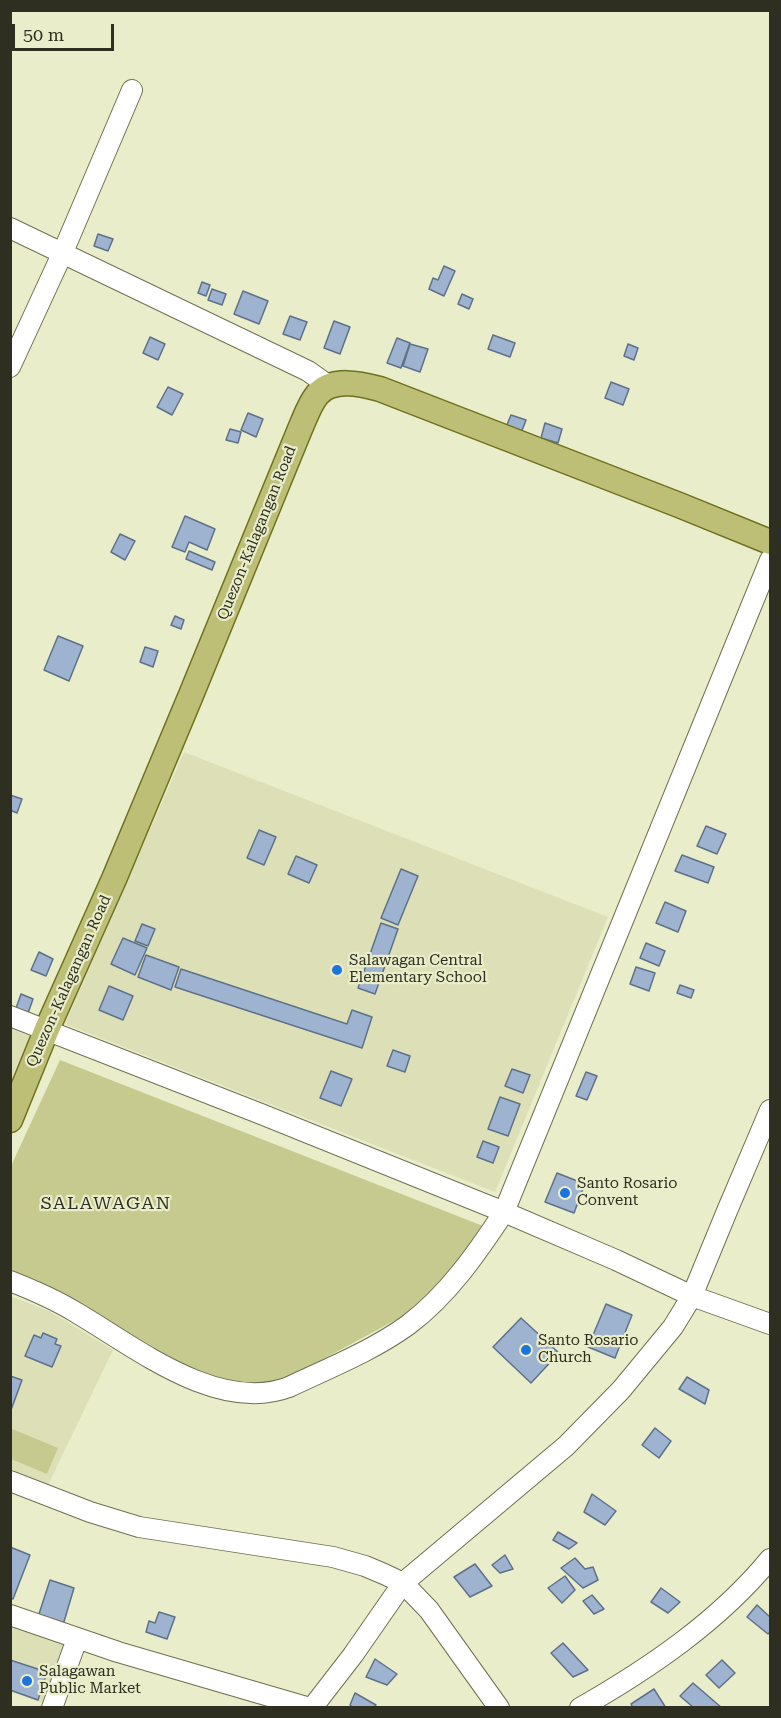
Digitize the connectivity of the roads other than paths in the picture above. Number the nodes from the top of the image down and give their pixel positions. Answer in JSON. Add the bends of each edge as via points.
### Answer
{"nodes":[{"id":1,"x":132,"y":90,"type":"dead end"},
{"id":2,"x":10,"y":228,"type":"edge"},
{"id":3,"x":63,"y":252,"type":"junction"},
{"id":4,"x":10,"y":367,"type":"edge"},
{"id":5,"x":329,"y":386,"type":"junction"},
{"id":6,"x":771,"y":542,"type":"edge"},
{"id":7,"x":771,"y":560,"type":"edge"},
{"id":8,"x":10,"y":1016,"type":"edge"},
{"id":9,"x":47,"y":1029,"type":"junction"},
{"id":10,"x":771,"y":1110,"type":"edge"},
{"id":11,"x":10,"y":1120,"type":"edge"},
{"id":12,"x":504,"y":1212,"type":"junction"},
{"id":13,"x":10,"y":1281,"type":"edge"},
{"id":14,"x":692,"y":1296,"type":"junction"},
{"id":15,"x":771,"y":1324,"type":"edge"},
{"id":16,"x":10,"y":1481,"type":"edge"},
{"id":17,"x":771,"y":1559,"type":"edge"},
{"id":18,"x":403,"y":1583,"type":"junction"},
{"id":19,"x":10,"y":1615,"type":"edge"},
{"id":20,"x":77,"y":1639,"type":"junction"},
{"id":21,"x":52,"y":1707,"type":"edge"},
{"id":22,"x":311,"y":1707,"type":"edge"},
{"id":23,"x":499,"y":1707,"type":"edge"},
{"id":24,"x":580,"y":1707,"type":"edge"}],
"edges":[{"from":1,"to":3,"type":"street"},
{"from":2,"to":3,"type":"street"},
{"from":3,"to":4,"type":"street"},
{"from":3,"to":5,"type":"street","via":[[308,371]]},
{"from":5,"to":6,"type":"main road","via":[[359,384],[380,389]]},
{"from":5,"to":9,"type":"main road","name":"Quezon-Kalagangan Road","via":[[318,394],[300,429],[114,879]]},
{"from":7,"to":12,"type":"street"},
{"from":8,"to":9,"type":"street"},
{"from":9,"to":11,"type":"main road","name":"Quezon-Kalagangan Road"},
{"from":9,"to":12,"type":"street"},
{"from":10,"to":14,"type":"street"},
{"from":12,"to":13,"type":"street","via":[[463,1269],[409,1324],[374,1346],[275,1392],[236,1392],[198,1381],[34,1290]]},
{"from":12,"to":14,"type":"street"},
{"from":14,"to":15,"type":"street"},
{"from":14,"to":18,"type":"street","via":[[673,1327],[621,1390],[574,1438]]},
{"from":16,"to":18,"type":"street","via":[[139,1527],[333,1557]]},
{"from":17,"to":24,"type":"street","via":[[722,1610],[680,1644]]},
{"from":18,"to":22,"type":"street"},
{"from":18,"to":23,"type":"street","via":[[429,1610]]},
{"from":19,"to":20,"type":"street"},
{"from":20,"to":21,"type":"street"},
{"from":20,"to":22,"type":"street"}]}
